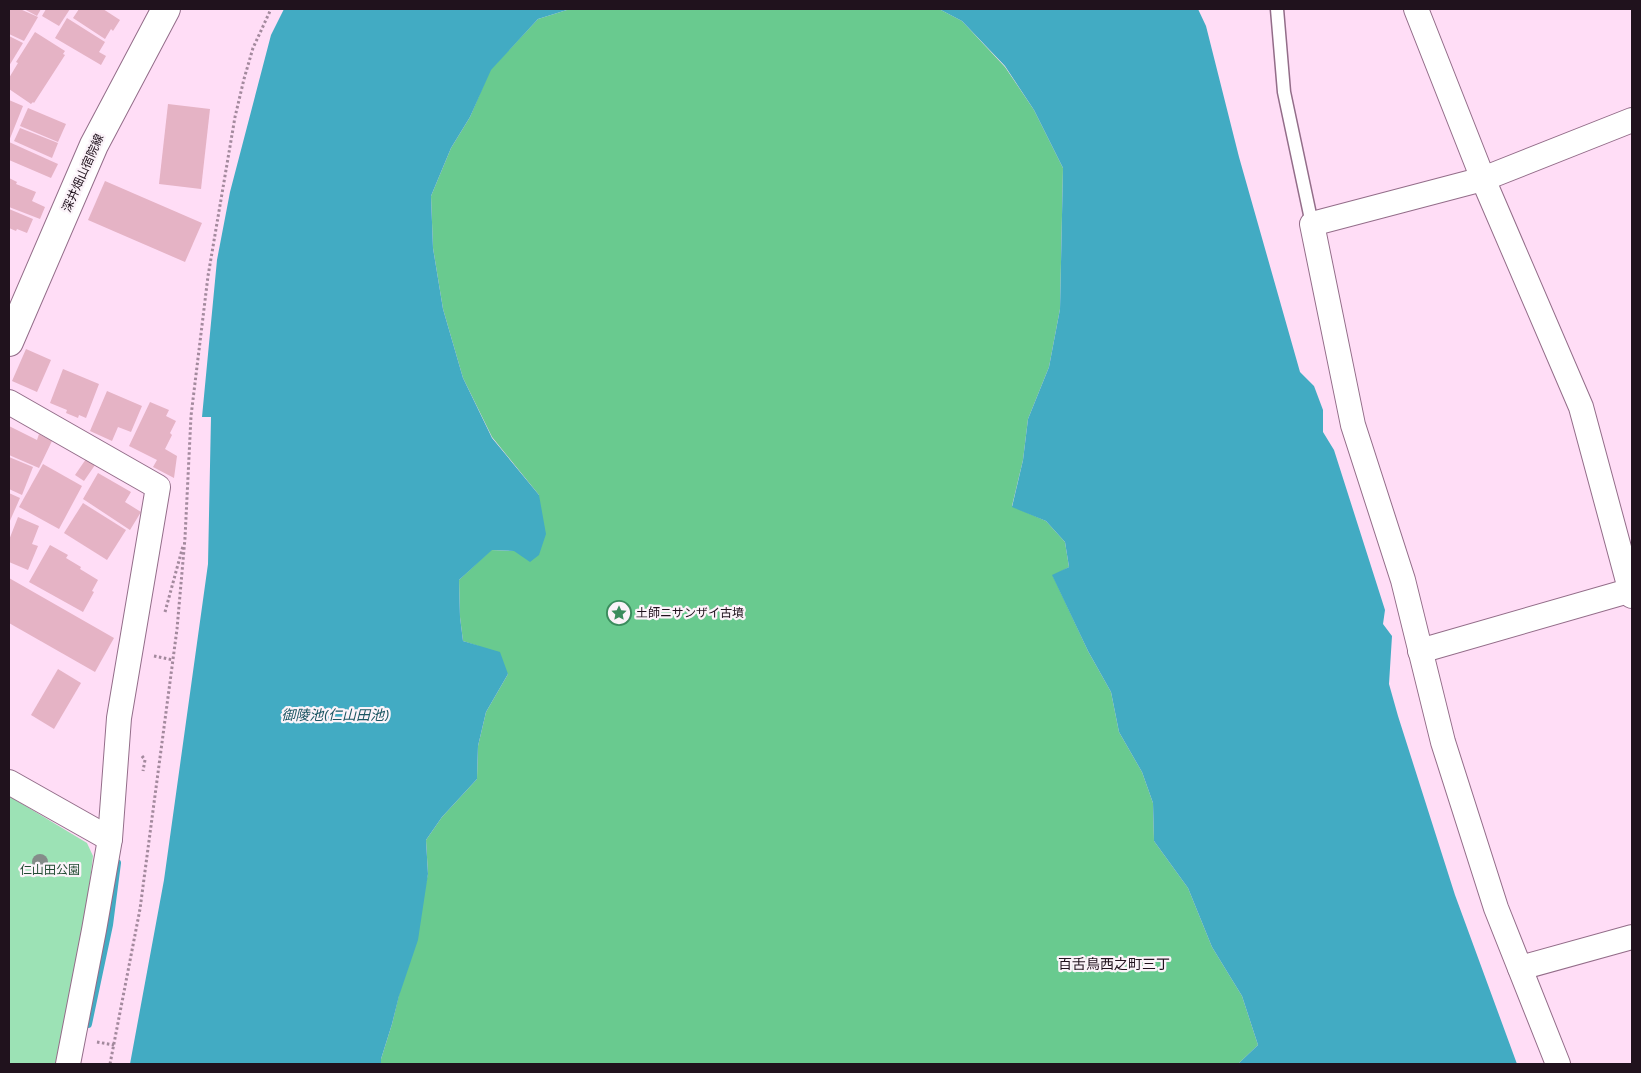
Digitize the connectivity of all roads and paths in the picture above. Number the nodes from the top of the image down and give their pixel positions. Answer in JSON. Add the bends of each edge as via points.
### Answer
{"nodes":[{"id":1,"x":166,"y":9,"type":"edge"},
{"id":2,"x":271,"y":9,"type":"edge"},
{"id":3,"x":1277,"y":9,"type":"edge"},
{"id":4,"x":1416,"y":9,"type":"edge"},
{"id":5,"x":1630,"y":126,"type":"edge"},
{"id":6,"x":1483,"y":179,"type":"junction"},
{"id":7,"x":1312,"y":224,"type":"junction"},
{"id":8,"x":9,"y":342,"type":"edge"},
{"id":9,"x":9,"y":402,"type":"edge"},
{"id":10,"x":185,"y":538,"type":"junction"},
{"id":11,"x":1632,"y":592,"type":"edge"},
{"id":12,"x":163,"y":620,"type":"dead end"},
{"id":13,"x":156,"y":647,"type":"dead end"},
{"id":14,"x":1420,"y":651,"type":"junction"},
{"id":15,"x":173,"y":660,"type":"junction"},
{"id":16,"x":9,"y":782,"type":"edge"},
{"id":17,"x":110,"y":839,"type":"junction"},
{"id":18,"x":1632,"y":937,"type":"edge"},
{"id":19,"x":1520,"y":968,"type":"junction"},
{"id":20,"x":92,"y":1041,"type":"dead end"},
{"id":21,"x":114,"y":1045,"type":"junction"},
{"id":22,"x":68,"y":1064,"type":"edge"},
{"id":23,"x":110,"y":1064,"type":"edge"},
{"id":24,"x":1558,"y":1064,"type":"edge"}],
"edges":[{"from":1,"to":8,"type":"main road","name":"深井畑山宿院線","via":[[94,145]]},
{"from":2,"to":10,"type":"path","via":[[253,48],[244,79],[208,276],[191,416]]},
{"from":3,"to":7,"type":"lane","via":[[1284,92]]},
{"from":4,"to":6,"type":"street"},
{"from":5,"to":6,"type":"street"},
{"from":6,"to":7,"type":"street"},
{"from":6,"to":11,"type":"street","via":[[1582,407]]},
{"from":7,"to":14,"type":"street","via":[[1353,425],[1403,580]]},
{"from":9,"to":17,"type":"street","via":[[158,487],[119,718]]},
{"from":10,"to":12,"type":"path"},
{"from":10,"to":15,"type":"path"},
{"from":11,"to":14,"type":"street"},
{"from":13,"to":15,"type":"path","via":[[153,656]]},
{"from":14,"to":19,"type":"street","via":[[1443,742],[1496,908]]},
{"from":15,"to":21,"type":"path","via":[[140,909]]},
{"from":16,"to":17,"type":"street"},
{"from":17,"to":22,"type":"street"},
{"from":18,"to":19,"type":"street"},
{"from":19,"to":24,"type":"street"},
{"from":20,"to":21,"type":"path"},
{"from":21,"to":23,"type":"path"}]}
